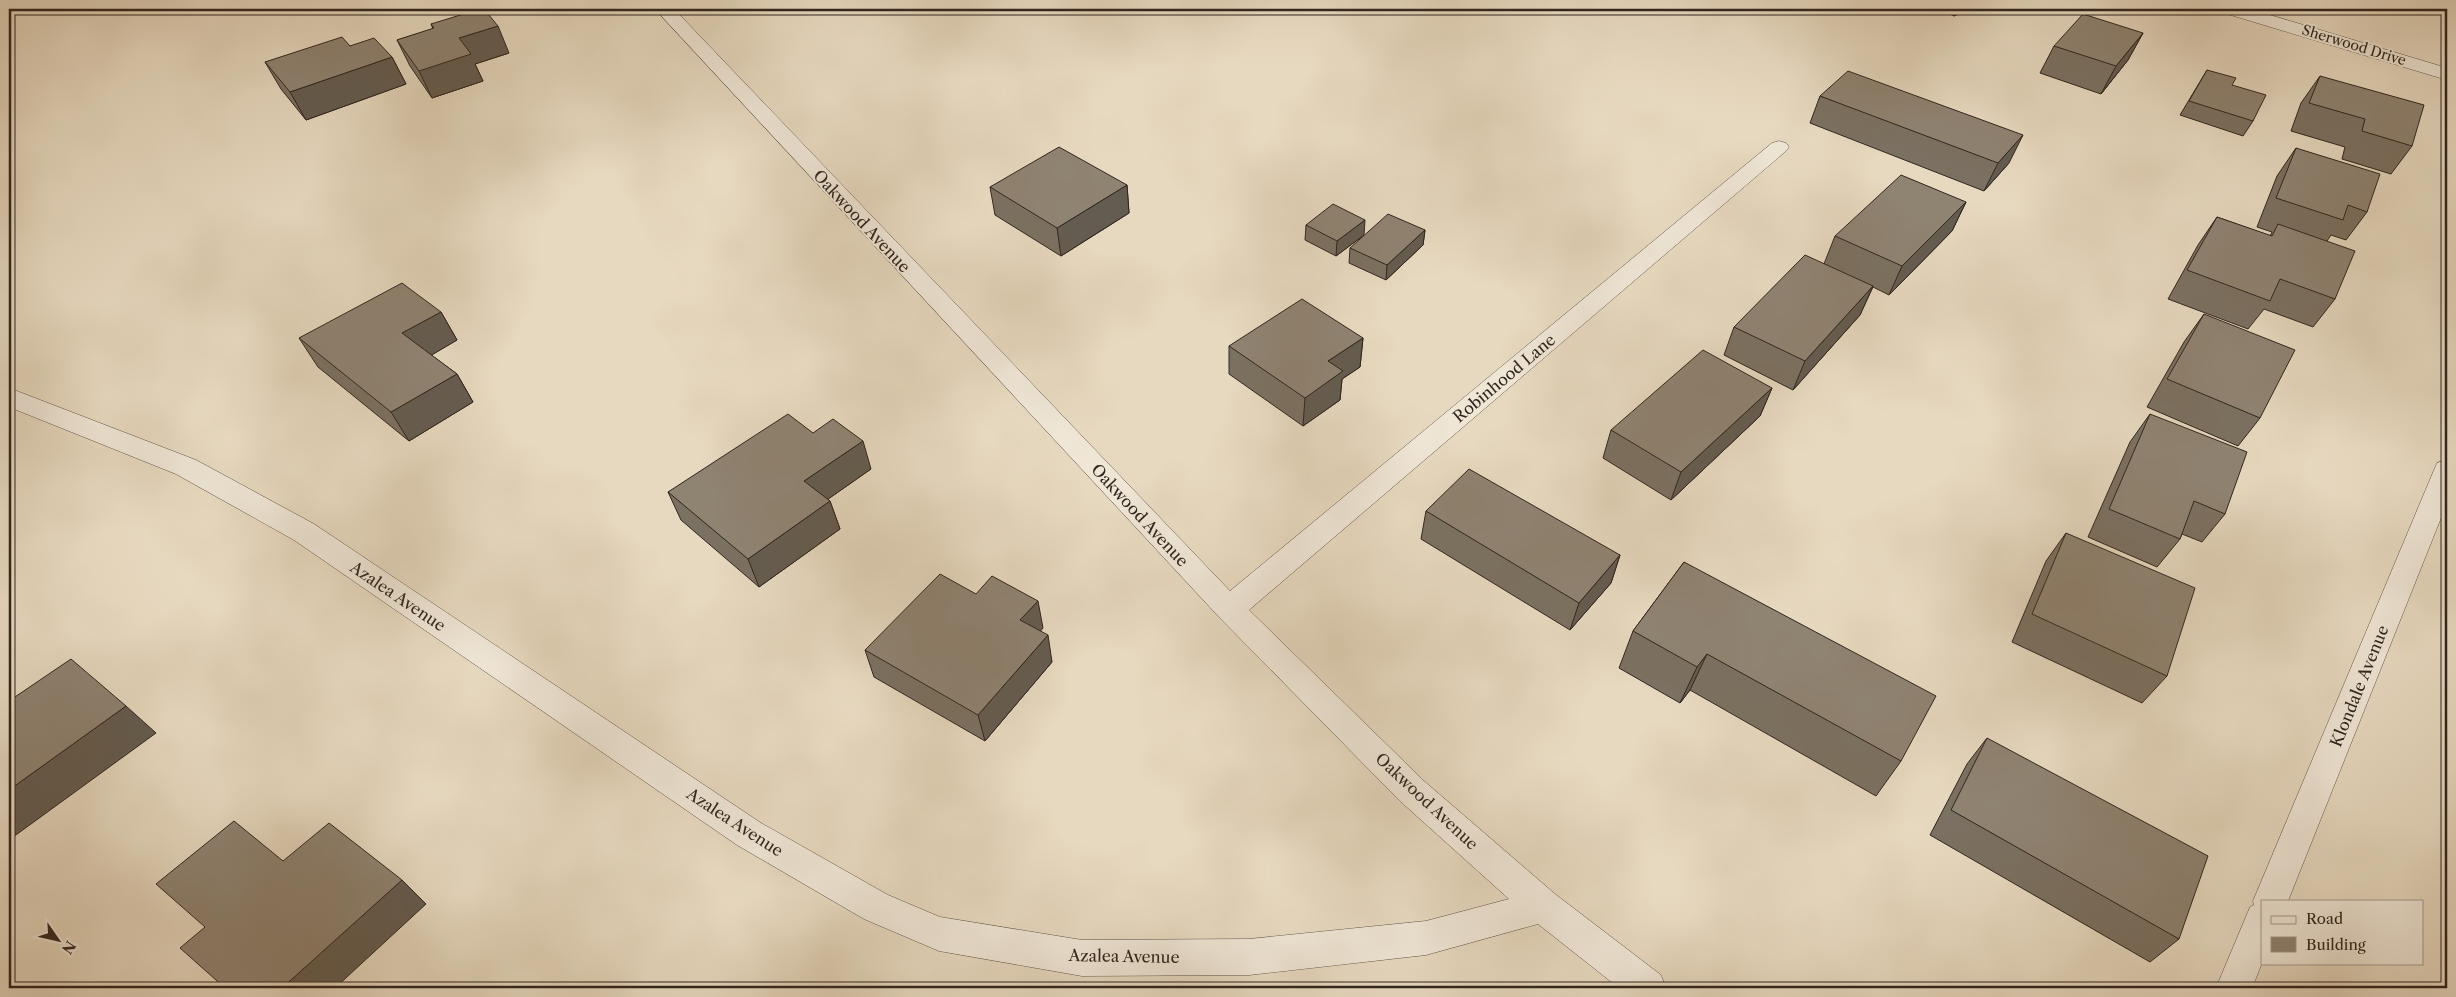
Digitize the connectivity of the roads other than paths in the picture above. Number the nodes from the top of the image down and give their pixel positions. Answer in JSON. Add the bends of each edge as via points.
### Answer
{"nodes":[{"id":1,"x":664,"y":9,"type":"edge"},
{"id":2,"x":2231,"y":9,"type":"edge"},
{"id":3,"x":2447,"y":74,"type":"edge"},
{"id":4,"x":1779,"y":147,"type":"dead end"},
{"id":5,"x":9,"y":397,"type":"edge"},
{"id":6,"x":2447,"y":470,"type":"edge"},
{"id":7,"x":1229,"y":609,"type":"junction"},
{"id":8,"x":2270,"y":900,"type":"edge"},
{"id":9,"x":1543,"y":906,"type":"junction"},
{"id":10,"x":2261,"y":921,"type":"edge"},
{"id":11,"x":1648,"y":988,"type":"edge"},
{"id":12,"x":2234,"y":988,"type":"edge"}],
"edges":[{"from":1,"to":7,"type":"street","name":"Oakwood Avenue"},
{"from":2,"to":3,"type":"street","name":"Sherwood Drive"},
{"from":4,"to":7,"type":"street","name":"Robinhood Lane"},
{"from":5,"to":9,"type":"street","name":"Azalea Avenue","via":[[186,466],[304,532],[749,834],[876,907],[939,934],[1082,958],[1249,958],[1426,938]]},
{"from":6,"to":8,"type":"street","name":"Klondale Avenue"},
{"from":7,"to":9,"type":"street","name":"Oakwood Avenue","via":[[1412,790]]},
{"from":9,"to":11,"type":"street","name":"Oakwood Avenue"},
{"from":10,"to":12,"type":"street"}]}
